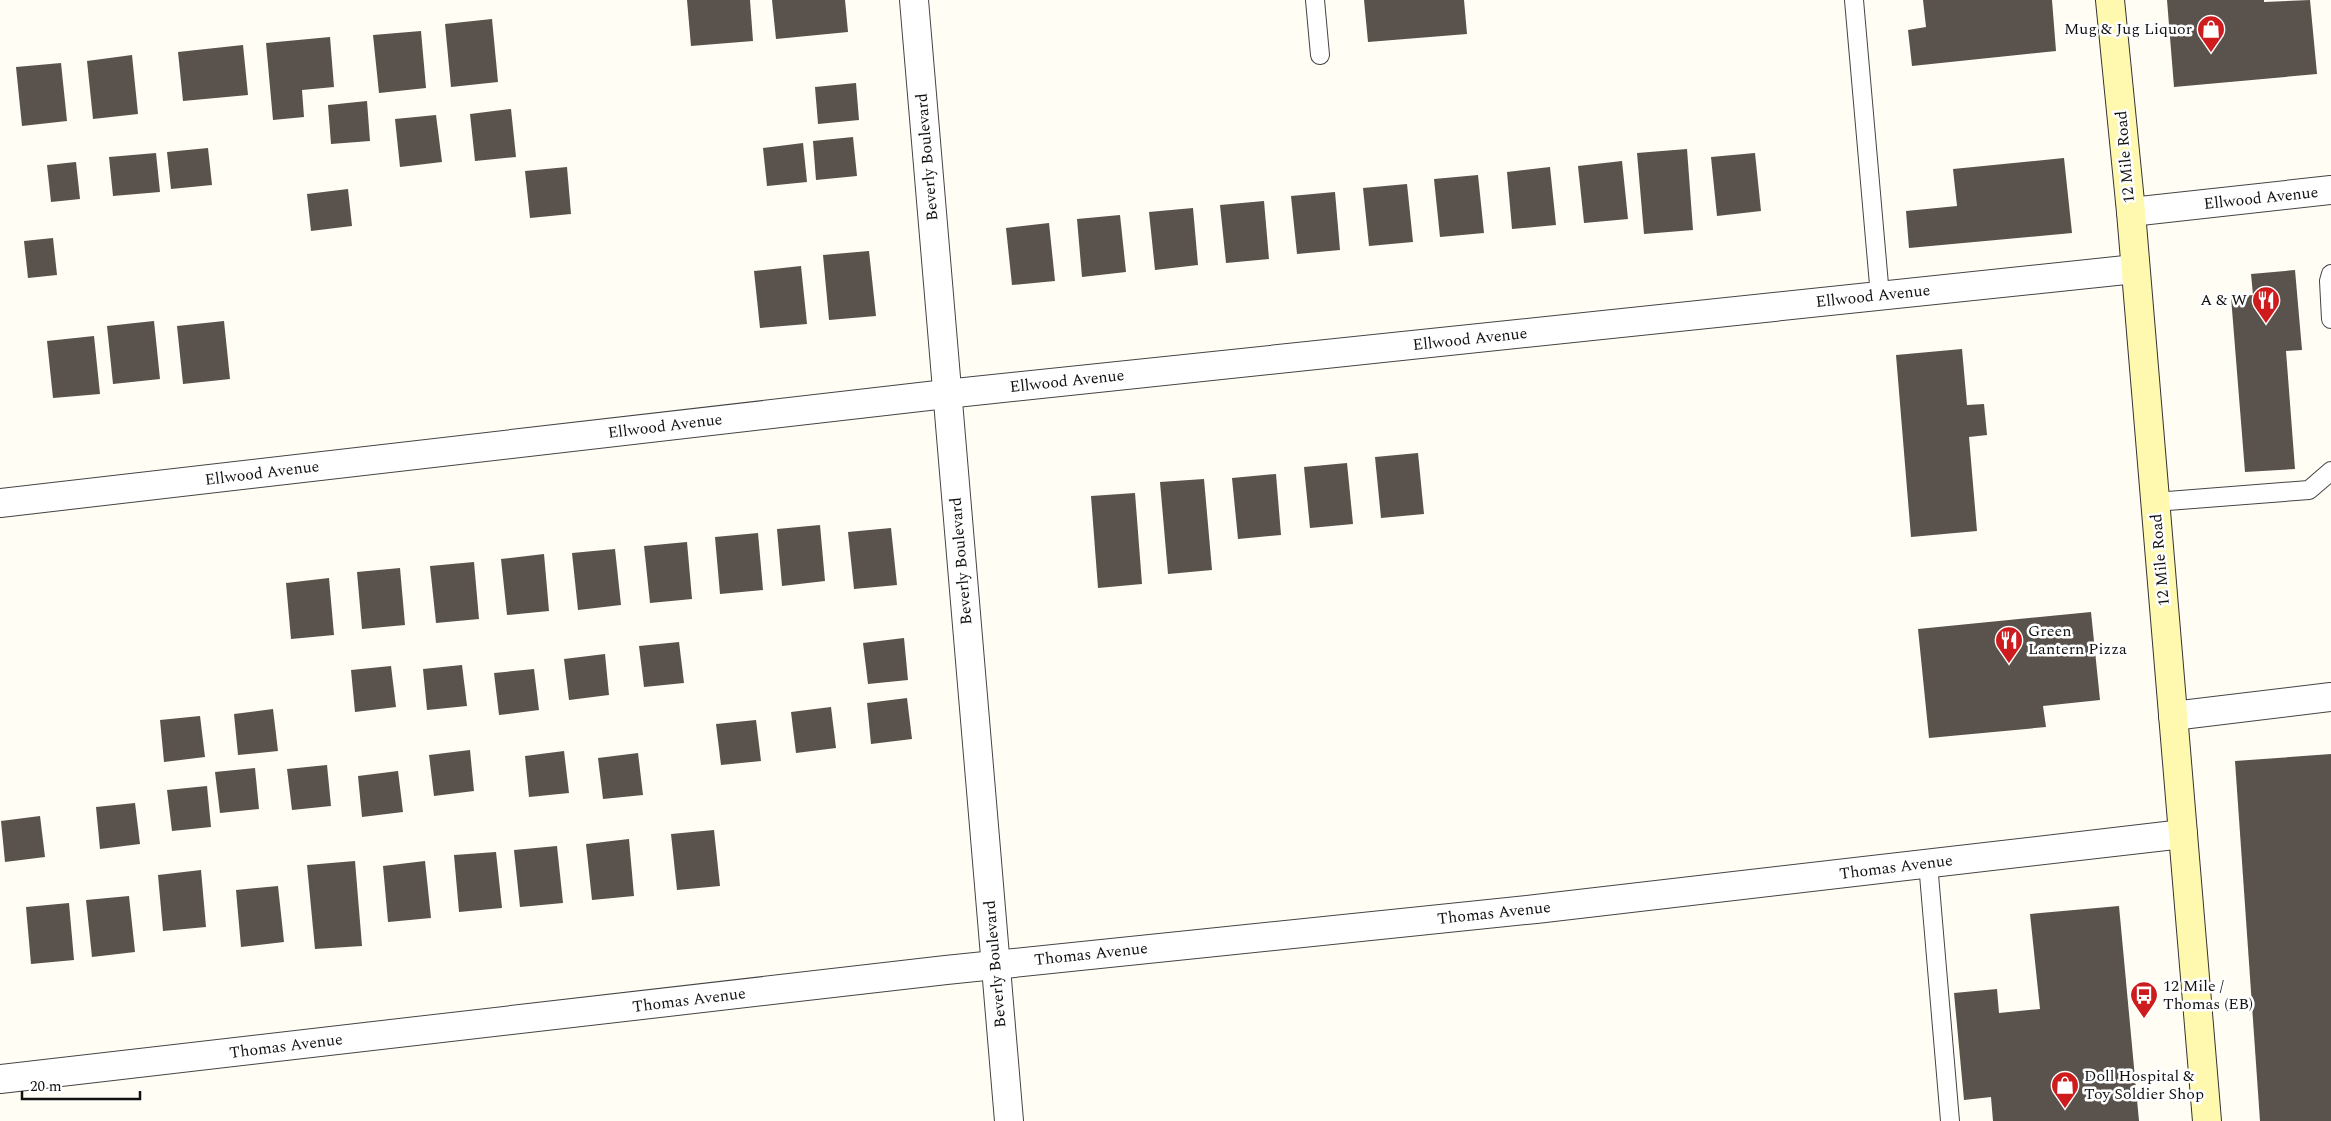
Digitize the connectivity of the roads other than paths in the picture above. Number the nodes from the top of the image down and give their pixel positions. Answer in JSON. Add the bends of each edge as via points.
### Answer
{"nodes":[{"id":1,"x":914,"y":0,"type":"edge"},
{"id":2,"x":1315,"y":0,"type":"edge"},
{"id":3,"x":1854,"y":0,"type":"edge"},
{"id":4,"x":2110,"y":0,"type":"edge"},
{"id":5,"x":1320,"y":55,"type":"dead end"},
{"id":6,"x":2331,"y":190,"type":"edge"},
{"id":7,"x":2131,"y":212,"type":"junction"},
{"id":8,"x":2135,"y":268,"type":"junction"},
{"id":9,"x":2331,"y":274,"type":"edge"},
{"id":10,"x":1880,"y":296,"type":"junction"},
{"id":11,"x":2331,"y":318,"type":"edge"},
{"id":12,"x":946,"y":394,"type":"junction"},
{"id":13,"x":2331,"y":471,"type":"edge"},
{"id":14,"x":2155,"y":502,"type":"junction"},
{"id":15,"x":0,"y":503,"type":"edge"},
{"id":16,"x":2331,"y":697,"type":"edge"},
{"id":17,"x":2173,"y":716,"type":"junction"},
{"id":18,"x":2183,"y":834,"type":"junction"},
{"id":19,"x":1928,"y":863,"type":"junction"},
{"id":20,"x":995,"y":964,"type":"junction"},
{"id":21,"x":0,"y":1079,"type":"edge"},
{"id":22,"x":1009,"y":1121,"type":"edge"},
{"id":23,"x":1950,"y":1121,"type":"edge"},
{"id":24,"x":2207,"y":1121,"type":"edge"}],
"edges":[{"from":1,"to":12,"type":"street","name":"Beverly Boulevard"},
{"from":2,"to":5,"type":"lane"},
{"from":3,"to":10,"type":"lane"},
{"from":4,"to":7,"type":"main road","name":"12 Mile Road"},
{"from":6,"to":7,"type":"street","name":"Ellwood Avenue"},
{"from":7,"to":8,"type":"main road","name":"12 Mile Road"},
{"from":8,"to":10,"type":"street","name":"Ellwood Avenue"},
{"from":8,"to":14,"type":"main road","name":"12 Mile Road"},
{"from":9,"to":11,"type":"lane"},
{"from":10,"to":12,"type":"street","name":"Ellwood Avenue"},
{"from":12,"to":15,"type":"street","name":"Ellwood Avenue"},
{"from":12,"to":20,"type":"street","name":"Beverly Boulevard"},
{"from":13,"to":14,"type":"lane","via":[[2309,490]]},
{"from":14,"to":17,"type":"main road","name":"12 Mile Road"},
{"from":16,"to":17,"type":"street"},
{"from":17,"to":18,"type":"main road","name":"12 Mile Road"},
{"from":18,"to":19,"type":"street","name":"Thomas Avenue"},
{"from":18,"to":24,"type":"main road","name":"12 Mile Road"},
{"from":19,"to":20,"type":"street","name":"Thomas Avenue","via":[[1536,909]]},
{"from":19,"to":23,"type":"lane"},
{"from":20,"to":21,"type":"street","name":"Thomas Avenue"},
{"from":20,"to":22,"type":"street","name":"Beverly Boulevard"}]}
